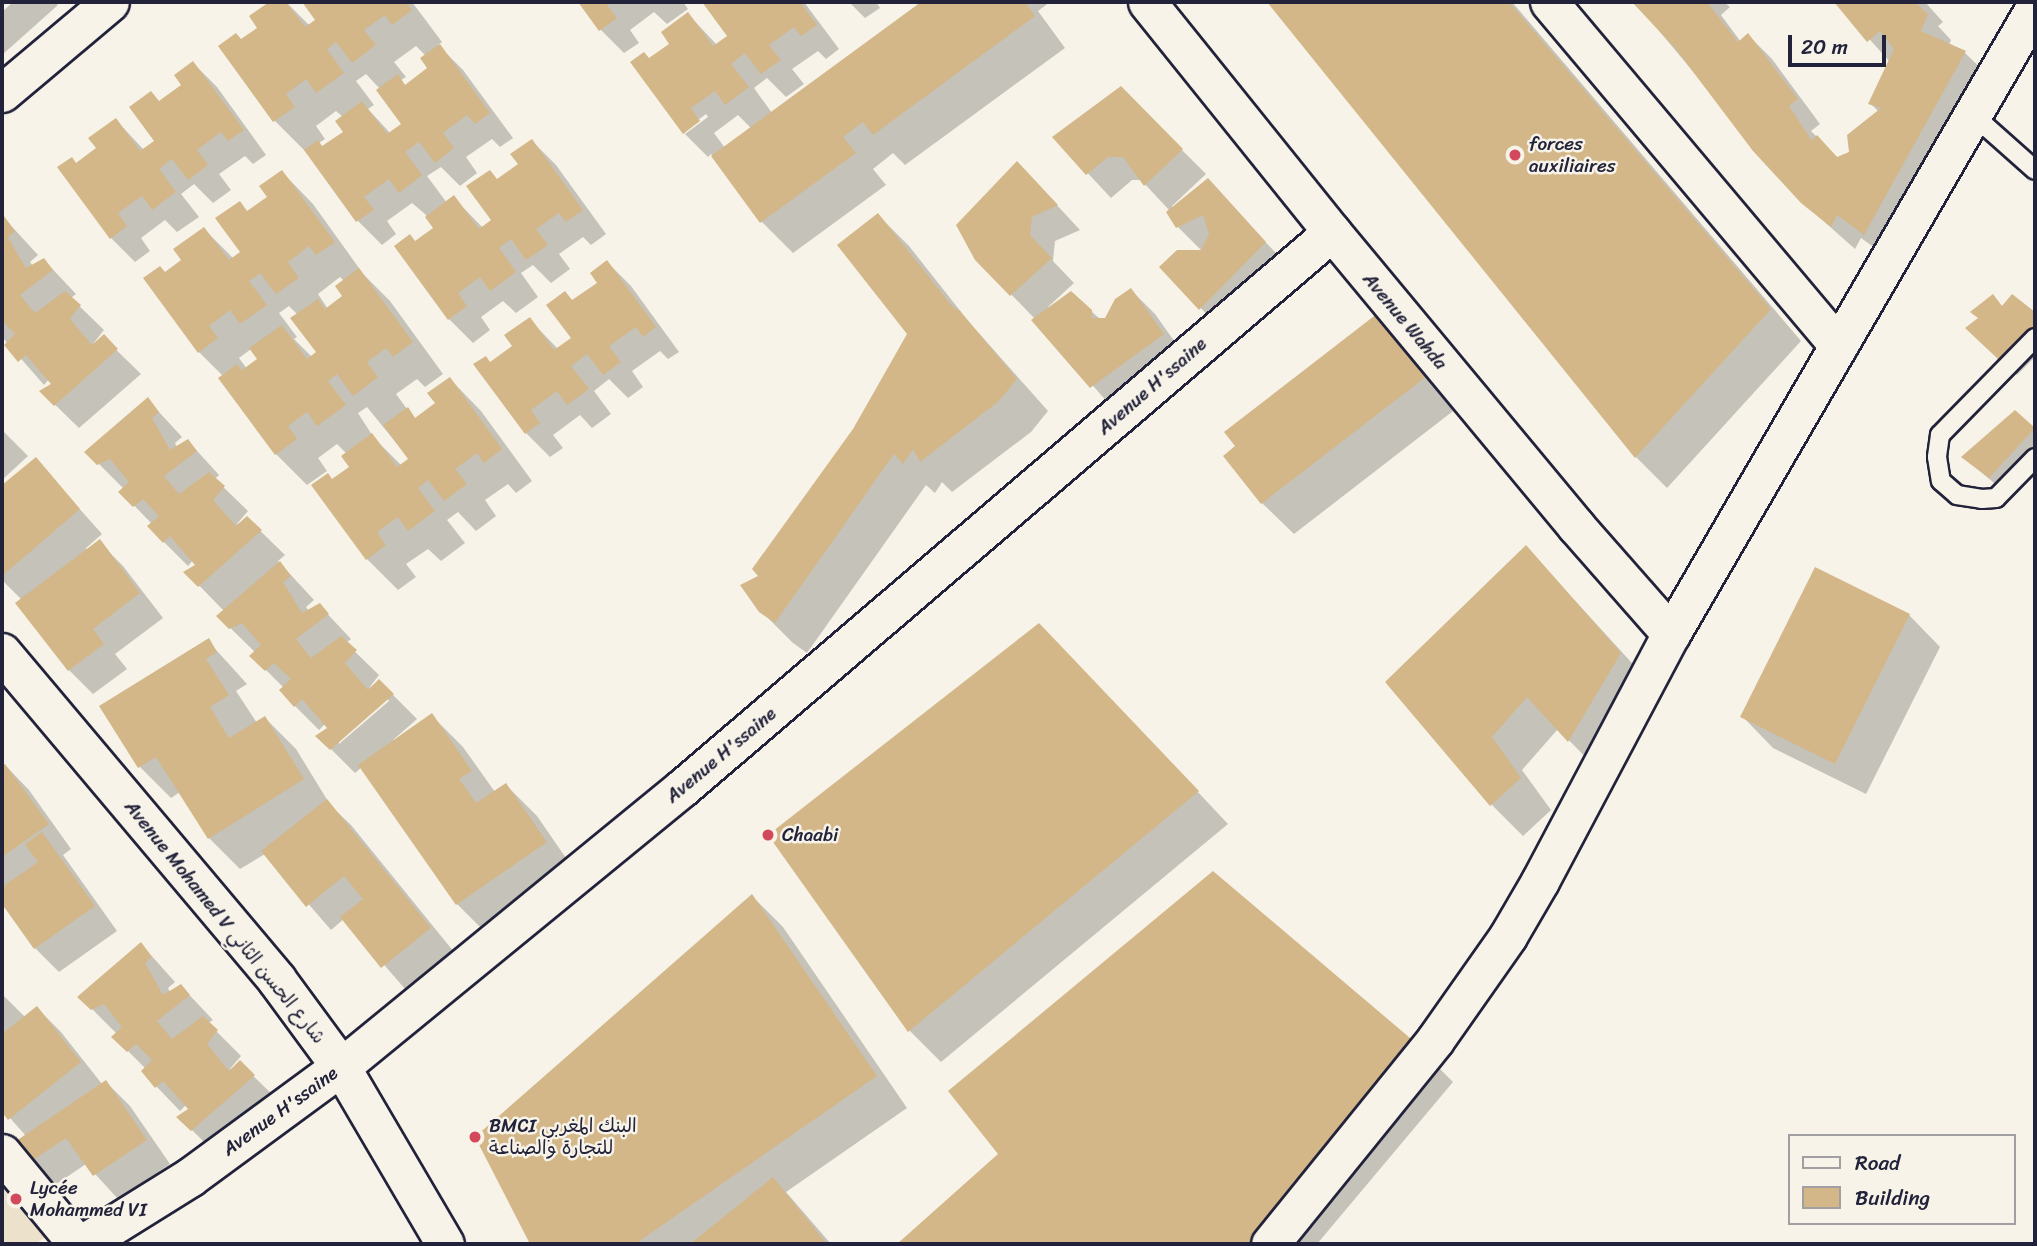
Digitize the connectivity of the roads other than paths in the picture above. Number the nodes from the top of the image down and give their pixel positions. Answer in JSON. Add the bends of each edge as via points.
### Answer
{"nodes":[{"id":1,"x":110,"y":2,"type":"edge"},
{"id":2,"x":1147,"y":2,"type":"edge"},
{"id":3,"x":1549,"y":2,"type":"edge"},
{"id":4,"x":2035,"y":7,"type":"edge"},
{"id":5,"x":2,"y":93,"type":"edge"},
{"id":6,"x":1972,"y":114,"type":"junction"},
{"id":7,"x":2035,"y":170,"type":"edge"},
{"id":8,"x":1332,"y":232,"type":"junction"},
{"id":9,"x":2035,"y":338,"type":"edge"},
{"id":10,"x":1838,"y":345,"type":"junction"},
{"id":11,"x":2035,"y":458,"type":"edge"},
{"id":12,"x":1671,"y":634,"type":"junction"},
{"id":13,"x":2,"y":653,"type":"edge"},
{"id":14,"x":341,"y":1067,"type":"junction"},
{"id":15,"x":2,"y":1153,"type":"edge"},
{"id":16,"x":77,"y":1244,"type":"edge"},
{"id":17,"x":84,"y":1244,"type":"edge"},
{"id":18,"x":445,"y":1244,"type":"edge"},
{"id":19,"x":1270,"y":1244,"type":"edge"}],
"edges":[{"from":1,"to":5,"type":"street"},
{"from":2,"to":8,"type":"street","name":"Avenue Wahda"},
{"from":3,"to":10,"type":"street"},
{"from":4,"to":6,"type":"street"},
{"from":6,"to":7,"type":"lane"},
{"from":6,"to":10,"type":"street"},
{"from":8,"to":12,"type":"street","name":"Avenue Wahda"},
{"from":8,"to":14,"type":"street","name":"Avenue H'ssaine","via":[[682,788]]},
{"from":9,"to":11,"type":"lane","via":[[1940,435],[1937,457],[1941,481],[1956,495],[1982,499],[1996,498]]},
{"from":10,"to":12,"type":"street"},
{"from":12,"to":19,"type":"street","via":[[1540,881],[1500,946],[1434,1040]]},
{"from":13,"to":14,"type":"street","name":"Avenue Mohamed V شارع الحسن الثاني","via":[[276,980]]},
{"from":14,"to":17,"type":"street","name":"Avenue H'ssaine","via":[[190,1178]]},
{"from":14,"to":18,"type":"street","name":"Avenue Mohamed V شارع الحسن الثاني"},
{"from":15,"to":16,"type":"street"}]}
